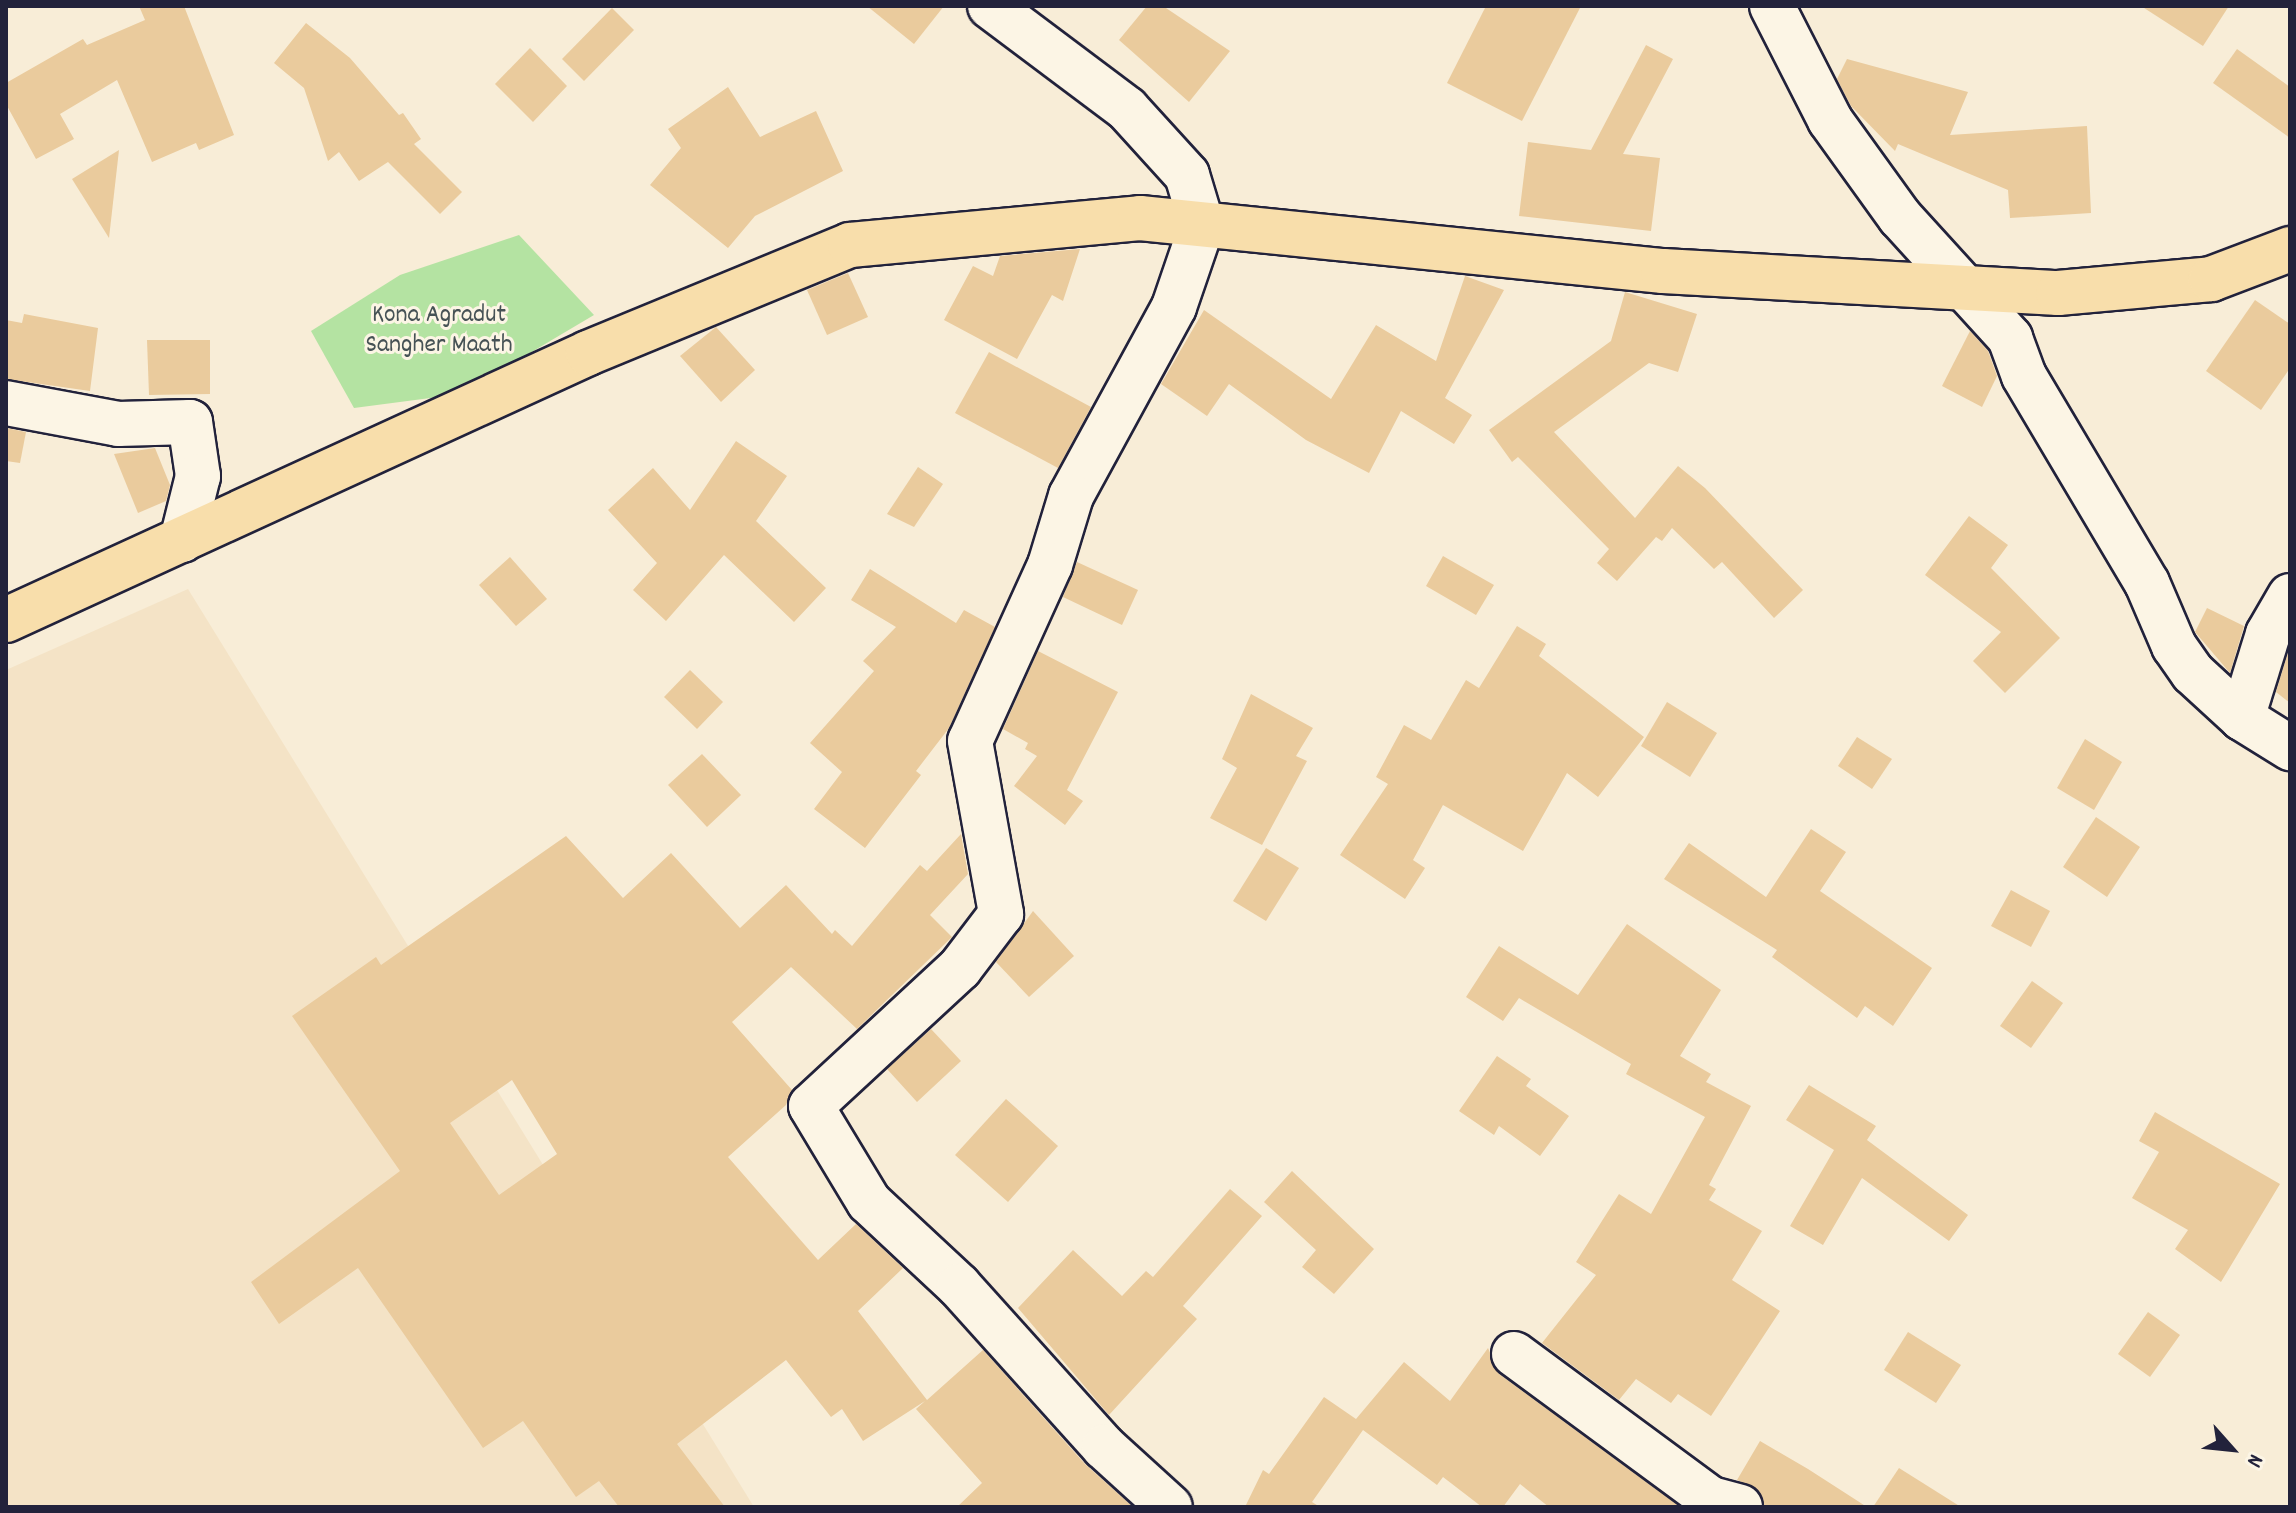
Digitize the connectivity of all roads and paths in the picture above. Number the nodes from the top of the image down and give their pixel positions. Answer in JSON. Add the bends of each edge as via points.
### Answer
{"nodes":[{"id":1,"x":990,"y":6,"type":"edge"},
{"id":2,"x":1772,"y":6,"type":"edge"},
{"id":3,"x":1202,"y":225,"type":"junction"},
{"id":4,"x":2290,"y":249,"type":"edge"},
{"id":5,"x":1968,"y":288,"type":"junction"},
{"id":6,"x":6,"y":403,"type":"edge"},
{"id":7,"x":182,"y":540,"type":"junction"},
{"id":8,"x":2290,"y":596,"type":"edge"},
{"id":9,"x":6,"y":620,"type":"edge"},
{"id":10,"x":2242,"y":718,"type":"junction"},
{"id":11,"x":2290,"y":748,"type":"edge"},
{"id":12,"x":1514,"y":1354,"type":"dead end"},
{"id":13,"x":1170,"y":1507,"type":"edge"},
{"id":14,"x":1740,"y":1507,"type":"edge"}],
"edges":[{"from":1,"to":3,"type":"street","via":[[1127,109],[1187,175]]},
{"from":2,"to":5,"type":"street","via":[[1830,120],[1900,217]]},
{"from":3,"to":5,"type":"main road","via":[[1663,271]]},
{"from":3,"to":7,"type":"main road","via":[[1140,218],[850,245],[588,353]]},
{"from":3,"to":13,"type":"street","via":[[1174,307],[1071,496],[1050,565],[970,741],[1001,914],[960,968],[811,1106],[869,1202],[959,1286],[1104,1447]]},
{"from":4,"to":5,"type":"main road","via":[[2211,279],[2058,293]]},
{"from":5,"to":10,"type":"street","via":[[2010,338],[2024,376],[2147,583],[2174,646],[2193,673]]},
{"from":6,"to":7,"type":"street","via":[[118,424],[190,422],[198,476]]},
{"from":7,"to":9,"type":"main road"},
{"from":8,"to":10,"type":"street","via":[[2268,634]]},
{"from":10,"to":11,"type":"street"},
{"from":12,"to":14,"type":"street","via":[[1711,1499]]}]}
